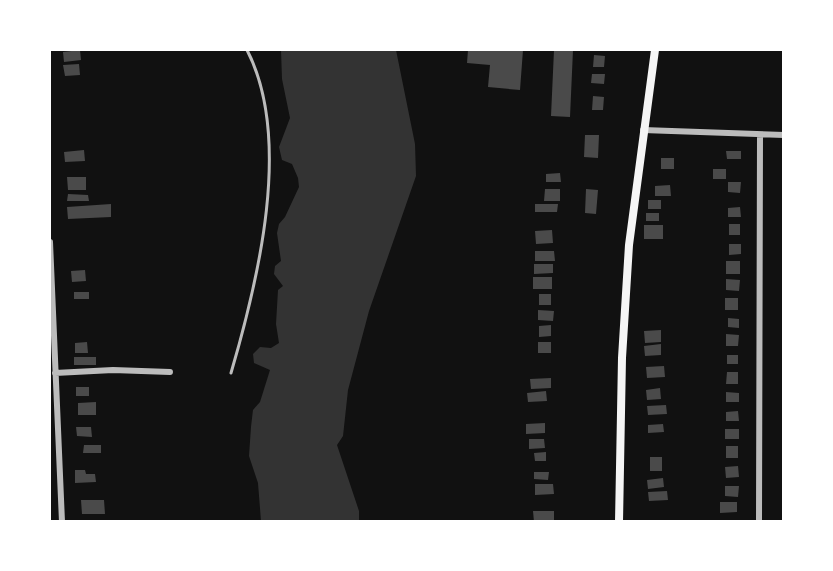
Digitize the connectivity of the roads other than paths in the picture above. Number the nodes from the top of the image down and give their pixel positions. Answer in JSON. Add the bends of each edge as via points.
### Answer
{"nodes":[{"id":1,"x":247,"y":50,"type":"edge"},
{"id":2,"x":655,"y":50,"type":"edge"},
{"id":3,"x":643,"y":130,"type":"junction"},
{"id":4,"x":783,"y":135,"type":"edge"},
{"id":5,"x":760,"y":136,"type":"junction"},
{"id":6,"x":50,"y":242,"type":"edge"},
{"id":7,"x":170,"y":372,"type":"dead end"},
{"id":8,"x":56,"y":373,"type":"junction"},
{"id":9,"x":231,"y":373,"type":"dead end"},
{"id":10,"x":53,"y":398,"type":"edge"},
{"id":11,"x":62,"y":522,"type":"edge"},
{"id":12,"x":619,"y":522,"type":"edge"},
{"id":13,"x":759,"y":522,"type":"edge"}],
"edges":[{"from":1,"to":9,"type":"lane","via":[[258,70],[270,148],[258,275]]},
{"from":2,"to":3,"type":"main road"},
{"from":3,"to":5,"type":"street"},
{"from":3,"to":12,"type":"main road","via":[[622,358]]},
{"from":4,"to":5,"type":"street"},
{"from":5,"to":13,"type":"street"},
{"from":6,"to":8,"type":"street"},
{"from":7,"to":8,"type":"street"},
{"from":8,"to":10,"type":"street"},
{"from":10,"to":11,"type":"street"}]}
